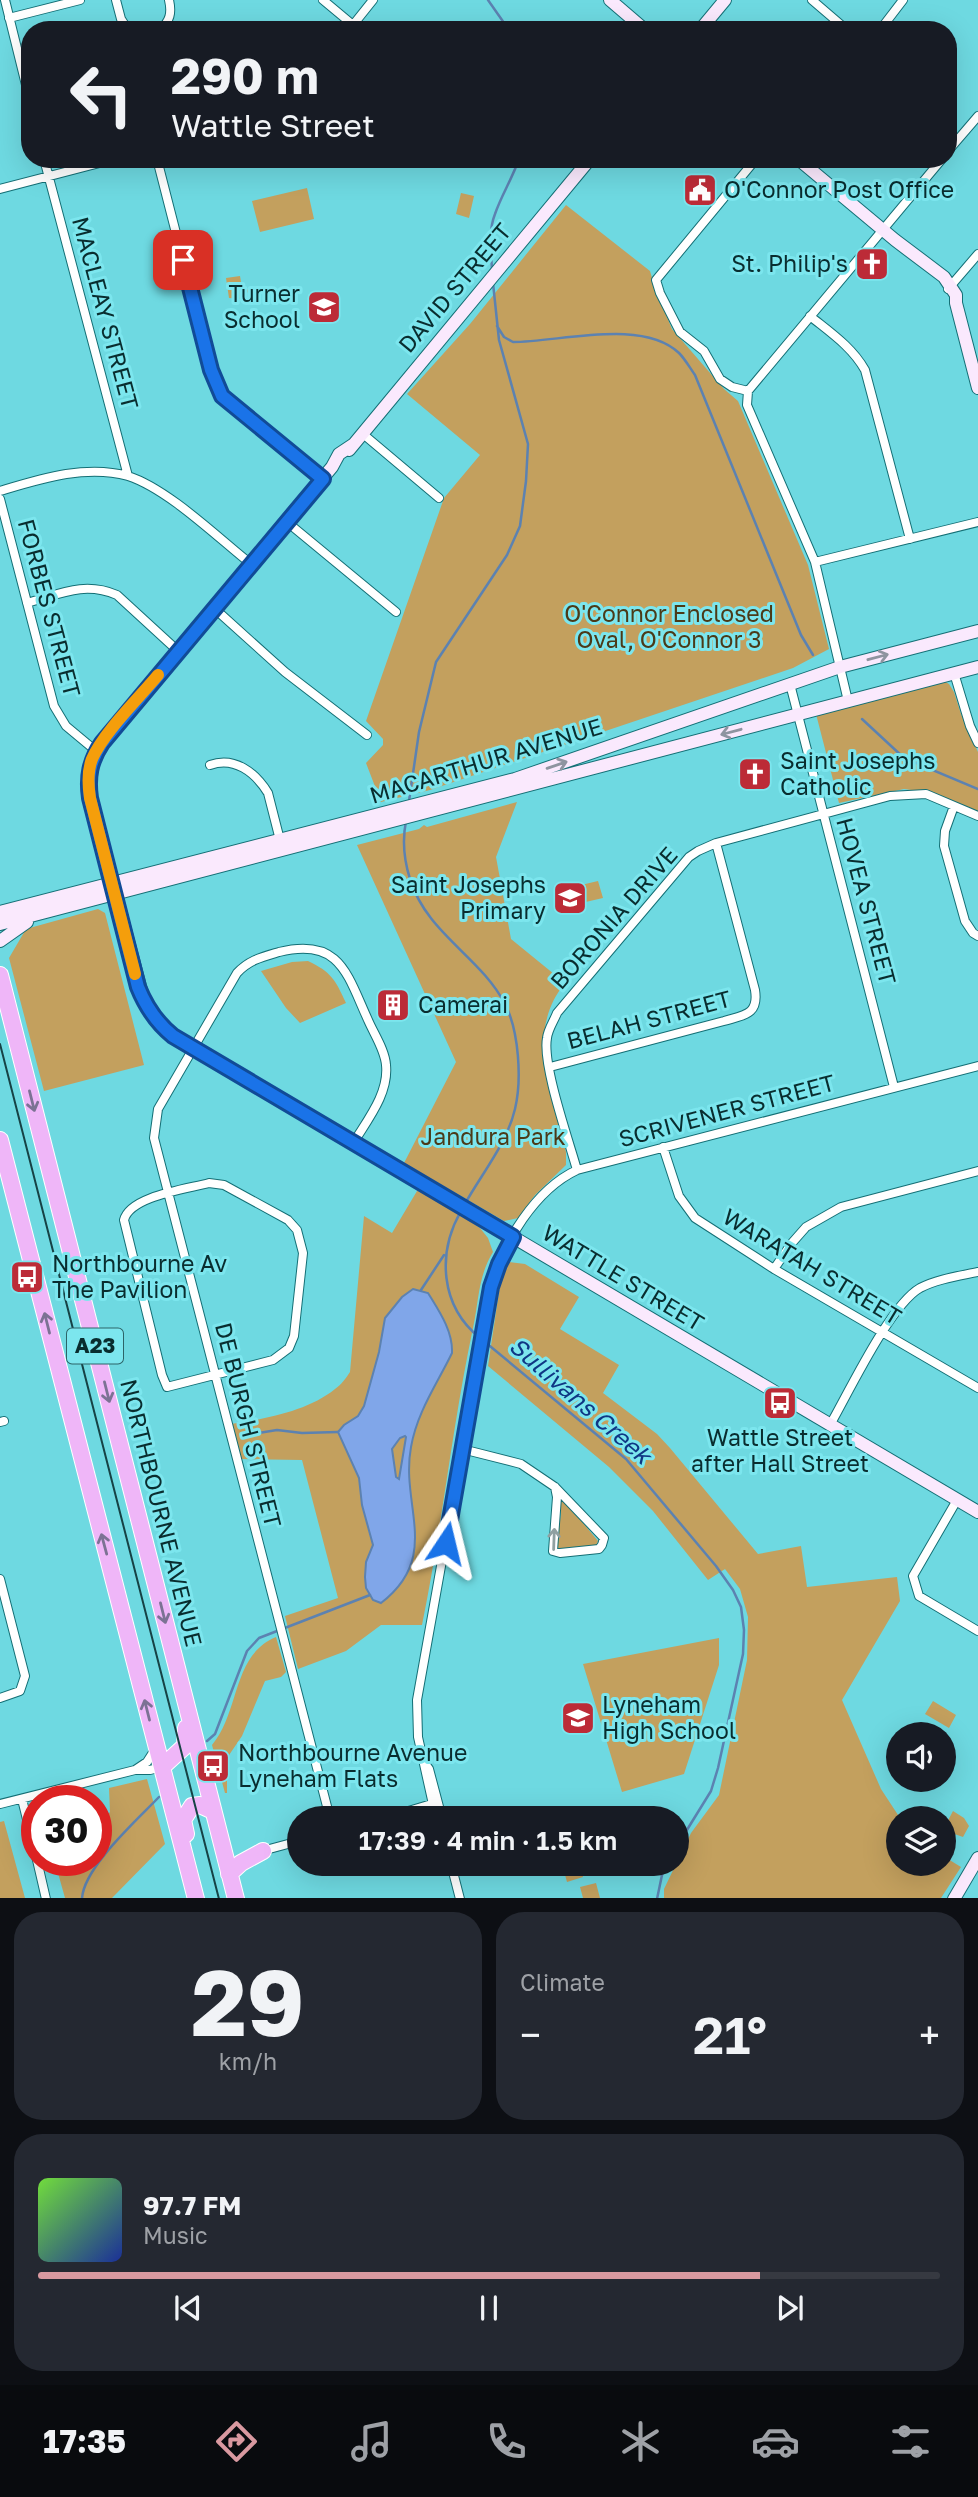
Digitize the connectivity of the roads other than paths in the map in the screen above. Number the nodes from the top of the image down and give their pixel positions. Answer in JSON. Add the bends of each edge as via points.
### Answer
{"nodes":[{"id":1,"x":5,"y":0,"type":"edge"},
{"id":2,"x":80,"y":0,"type":"edge"},
{"id":3,"x":117,"y":0,"type":"edge"},
{"id":4,"x":169,"y":0,"type":"edge"},
{"id":5,"x":323,"y":0,"type":"edge"},
{"id":6,"x":373,"y":0,"type":"edge"},
{"id":7,"x":610,"y":0,"type":"edge"},
{"id":8,"x":724,"y":0,"type":"edge"},
{"id":9,"x":811,"y":0,"type":"edge"},
{"id":10,"x":903,"y":0,"type":"edge"},
{"id":11,"x":9,"y":18,"type":"junction"},
{"id":12,"x":122,"y":21,"type":"edge"},
{"id":13,"x":168,"y":21,"type":"edge"},
{"id":14,"x":345,"y":21,"type":"edge"},
{"id":15,"x":356,"y":21,"type":"edge"},
{"id":16,"x":634,"y":21,"type":"edge"},
{"id":17,"x":707,"y":21,"type":"edge"},
{"id":18,"x":836,"y":21,"type":"edge"},
{"id":19,"x":887,"y":21,"type":"edge"},
{"id":20,"x":21,"y":65,"type":"edge"},
{"id":21,"x":978,"y":116,"type":"edge"},
{"id":22,"x":957,"y":140,"type":"edge"},
{"id":23,"x":47,"y":168,"type":"edge"},
{"id":24,"x":80,"y":168,"type":"edge"},
{"id":25,"x":160,"y":168,"type":"edge"},
{"id":26,"x":582,"y":168,"type":"edge"},
{"id":27,"x":749,"y":168,"type":"edge"},
{"id":28,"x":809,"y":168,"type":"edge"},
{"id":29,"x":935,"y":168,"type":"edge"},
{"id":30,"x":49,"y":176,"type":"junction"},
{"id":31,"x":0,"y":189,"type":"edge"},
{"id":32,"x":883,"y":230,"type":"junction"},
{"id":33,"x":978,"y":254,"type":"edge"},
{"id":34,"x":949,"y":288,"type":"junction"},
{"id":35,"x":810,"y":316,"type":"junction"},
{"id":36,"x":978,"y":388,"type":"edge"},
{"id":37,"x":748,"y":391,"type":"junction"},
{"id":38,"x":358,"y":439,"type":"junction"},
{"id":39,"x":128,"y":476,"type":"junction"},
{"id":40,"x":323,"y":479,"type":"junction"},
{"id":41,"x":0,"y":491,"type":"edge"},
{"id":42,"x":439,"y":498,"type":"dead end"},
{"id":43,"x":0,"y":499,"type":"edge"},
{"id":44,"x":287,"y":522,"type":"junction"},
{"id":45,"x":978,"y":522,"type":"edge"},
{"id":46,"x":910,"y":539,"type":"junction"},
{"id":47,"x":815,"y":562,"type":"junction"},
{"id":48,"x":251,"y":564,"type":"junction"},
{"id":49,"x":27,"y":603,"type":"junction"},
{"id":50,"x":214,"y":608,"type":"junction"},
{"id":51,"x":396,"y":612,"type":"dead end"},
{"id":52,"x":978,"y":631,"type":"edge"},
{"id":53,"x":178,"y":651,"type":"junction"},
{"id":54,"x":840,"y":667,"type":"junction"},
{"id":55,"x":978,"y":667,"type":"edge"},
{"id":56,"x":954,"y":673,"type":"junction"},
{"id":57,"x":790,"y":684,"type":"junction"},
{"id":58,"x":848,"y":701,"type":"junction"},
{"id":59,"x":797,"y":714,"type":"junction"},
{"id":60,"x":367,"y":736,"type":"dead end"},
{"id":61,"x":978,"y":743,"type":"edge"},
{"id":62,"x":96,"y":751,"type":"junction"},
{"id":63,"x":209,"y":765,"type":"dead end"},
{"id":64,"x":517,"y":784,"type":"junction"},
{"id":65,"x":954,"y":806,"type":"junction"},
{"id":66,"x":823,"y":814,"type":"junction"},
{"id":67,"x":978,"y":816,"type":"edge"},
{"id":68,"x":716,"y":844,"type":"junction"},
{"id":69,"x":282,"y":846,"type":"junction"},
{"id":70,"x":112,"y":888,"type":"junction"},
{"id":71,"x":96,"y":899,"type":"junction"},
{"id":72,"x":0,"y":900,"type":"edge"},
{"id":73,"x":24,"y":906,"type":"junction"},
{"id":74,"x":56,"y":910,"type":"junction"},
{"id":75,"x":0,"y":912,"type":"edge"},
{"id":76,"x":0,"y":924,"type":"edge"},
{"id":77,"x":978,"y":936,"type":"edge"},
{"id":78,"x":125,"y":937,"type":"junction"},
{"id":79,"x":0,"y":941,"type":"edge"},
{"id":80,"x":0,"y":975,"type":"edge"},
{"id":81,"x":193,"y":1048,"type":"junction"},
{"id":82,"x":978,"y":1066,"type":"edge"},
{"id":83,"x":550,"y":1067,"type":"junction"},
{"id":84,"x":894,"y":1087,"type":"junction"},
{"id":85,"x":0,"y":1140,"type":"edge"},
{"id":86,"x":354,"y":1142,"type":"junction"},
{"id":87,"x":663,"y":1147,"type":"junction"},
{"id":88,"x":577,"y":1170,"type":"junction"},
{"id":89,"x":978,"y":1171,"type":"edge"},
{"id":90,"x":169,"y":1194,"type":"junction"},
{"id":91,"x":513,"y":1237,"type":"junction"},
{"id":92,"x":774,"y":1269,"type":"junction"},
{"id":93,"x":978,"y":1272,"type":"edge"},
{"id":94,"x":883,"y":1332,"type":"junction"},
{"id":95,"x":215,"y":1376,"type":"junction"},
{"id":96,"x":978,"y":1388,"type":"edge"},
{"id":97,"x":830,"y":1424,"type":"junction"},
{"id":98,"x":462,"y":1449,"type":"junction"},
{"id":99,"x":555,"y":1487,"type":"junction"},
{"id":100,"x":957,"y":1500,"type":"junction"},
{"id":101,"x":978,"y":1512,"type":"edge"},
{"id":102,"x":0,"y":1579,"type":"edge"},
{"id":103,"x":978,"y":1632,"type":"edge"},
{"id":104,"x":0,"y":1698,"type":"edge"},
{"id":105,"x":189,"y":1716,"type":"junction"},
{"id":106,"x":157,"y":1746,"type":"junction"},
{"id":107,"x":162,"y":1766,"type":"junction"},
{"id":108,"x":135,"y":1770,"type":"junction"},
{"id":109,"x":77,"y":1785,"type":"edge"},
{"id":110,"x":21,"y":1799,"type":"edge"},
{"id":111,"x":0,"y":1804,"type":"edge"},
{"id":112,"x":327,"y":1806,"type":"edge"},
{"id":113,"x":434,"y":1806,"type":"edge"},
{"id":114,"x":213,"y":1811,"type":"junction"},
{"id":115,"x":287,"y":1844,"type":"edge"},
{"id":116,"x":263,"y":1851,"type":"joint"},
{"id":117,"x":978,"y":1858,"type":"edge"},
{"id":118,"x":228,"y":1867,"type":"junction"},
{"id":119,"x":41,"y":1876,"type":"edge"},
{"id":120,"x":454,"y":1876,"type":"edge"},
{"id":121,"x":46,"y":1898,"type":"edge"},
{"id":122,"x":196,"y":1898,"type":"edge"},
{"id":123,"x":196,"y":1898,"type":"edge"},
{"id":124,"x":236,"y":1898,"type":"edge"},
{"id":125,"x":460,"y":1898,"type":"edge"},
{"id":126,"x":955,"y":1898,"type":"edge"}],
"edges":[{"from":1,"to":11,"type":"street"},
{"from":2,"to":11,"type":"street"},
{"from":3,"to":12,"type":"street"},
{"from":4,"to":13,"type":"street","via":[[172,12]]},
{"from":5,"to":14,"type":"street"},
{"from":6,"to":15,"type":"street"},
{"from":7,"to":16,"type":"street"},
{"from":8,"to":17,"type":"street"},
{"from":9,"to":18,"type":"street"},
{"from":10,"to":19,"type":"street"},
{"from":11,"to":20,"type":"street"},
{"from":21,"to":22,"type":"street"},
{"from":23,"to":30,"type":"street","name":"MACLEAY STREET"},
{"from":24,"to":30,"type":"street"},
{"from":25,"to":40,"type":"street","via":[[215,384],[222,396]]},
{"from":26,"to":38,"type":"street","name":"DAVID STREET"},
{"from":27,"to":37,"type":"street","via":[[656,280],[680,332],[704,351],[725,383]]},
{"from":28,"to":32,"type":"street"},
{"from":29,"to":32,"type":"street"},
{"from":30,"to":31,"type":"street"},
{"from":30,"to":39,"type":"street","name":"MACLEAY STREET"},
{"from":32,"to":34,"type":"street"},
{"from":32,"to":35,"type":"street"},
{"from":33,"to":34,"type":"street"},
{"from":34,"to":36,"type":"street"},
{"from":35,"to":37,"type":"street"},
{"from":35,"to":46,"type":"street","via":[[850,349],[866,370]]},
{"from":37,"to":47,"type":"street","via":[[747,404]]},
{"from":38,"to":40,"type":"street","name":"DAVID STREET","via":[[345,460]]},
{"from":38,"to":42,"type":"street"},
{"from":39,"to":41,"type":"street","via":[[77,473]]},
{"from":39,"to":48,"type":"street","via":[[161,492]]},
{"from":40,"to":44,"type":"street","name":"DAVID STREET"},
{"from":43,"to":49,"type":"street","name":"FORBES STREET"},
{"from":44,"to":48,"type":"street","name":"DAVID STREET"},
{"from":44,"to":51,"type":"street"},
{"from":45,"to":46,"type":"street"},
{"from":46,"to":47,"type":"street"},
{"from":47,"to":54,"type":"street"},
{"from":48,"to":50,"type":"street","name":"DAVID STREET"},
{"from":49,"to":53,"type":"street","via":[[71,590],[106,590]]},
{"from":49,"to":62,"type":"street","name":"FORBES STREET","via":[[60,720]]},
{"from":50,"to":53,"type":"street","name":"DAVID STREET"},
{"from":50,"to":60,"type":"street","via":[[285,672]]},
{"from":54,"to":52,"type":"street","name":"MACARTHUR AVENUE","one_way":true},
{"from":53,"to":62,"type":"street","name":"DAVID STREET"},
{"from":54,"to":57,"type":"street","name":"MACARTHUR AVENUE"},
{"from":54,"to":58,"type":"street"},
{"from":55,"to":56,"type":"street","name":"MACARTHUR AVENUE"},
{"from":56,"to":58,"type":"street","name":"MACARTHUR AVENUE"},
{"from":56,"to":61,"type":"street"},
{"from":57,"to":59,"type":"street","name":"HOVEA STREET"},
{"from":64,"to":57,"type":"street","name":"MACARTHUR AVENUE","one_way":true},
{"from":58,"to":59,"type":"street","name":"MACARTHUR AVENUE"},
{"from":59,"to":64,"type":"street","name":"MACARTHUR AVENUE","one_way":true},
{"from":59,"to":66,"type":"street","name":"HOVEA STREET"},
{"from":62,"to":70,"type":"street","name":"DAVID STREET","via":[[88,782]]},
{"from":63,"to":69,"type":"street","via":[[237,763],[263,785]]},
{"from":64,"to":69,"type":"street","name":"MACARTHUR AVENUE"},
{"from":65,"to":66,"type":"street","name":"BORONIA DRIVE","via":[[926,794],[890,796]]},
{"from":65,"to":67,"type":"street","name":"BORONIA DRIVE"},
{"from":65,"to":77,"type":"street","via":[[944,846],[965,921]]},
{"from":66,"to":68,"type":"street","name":"BORONIA DRIVE"},
{"from":66,"to":84,"type":"street","name":"HOVEA STREET"},
{"from":68,"to":83,"type":"street","name":"BORONIA DRIVE","via":[[689,857],[557,1013],[547,1039]]},
{"from":68,"to":83,"type":"street","name":"BELAH STREET","via":[[755,990],[754,1008],[737,1017]]},
{"from":69,"to":70,"type":"street","name":"MACARTHUR AVENUE"},
{"from":70,"to":71,"type":"street","name":"MACARTHUR AVENUE"},
{"from":70,"to":73,"type":"street","name":"MACARTHUR AVENUE"},
{"from":70,"to":78,"type":"street","name":"WATTLE STREET"},
{"from":71,"to":74,"type":"street","name":"MACARTHUR AVENUE"},
{"from":71,"to":78,"type":"street","via":[[112,911]]},
{"from":72,"to":73,"type":"street"},
{"from":73,"to":75,"type":"street","name":"MACARTHUR AVENUE"},
{"from":74,"to":76,"type":"street","name":"MACARTHUR AVENUE"},
{"from":74,"to":79,"type":"street","via":[[23,923]]},
{"from":78,"to":81,"type":"street","name":"WATTLE STREET","via":[[144,1001],[161,1026]]},
{"from":80,"to":105,"type":"highway","name":"NORTHBOURNE AVENUE","number":"A23","one_way":true},
{"from":81,"to":86,"type":"street","name":"WATTLE STREET"},
{"from":81,"to":86,"type":"street","name":"DE BURGH STREET","via":[[244,965],[297,948],[335,958],[347,974],[386,1065],[382,1093]]},
{"from":81,"to":90,"type":"street","name":"DE BURGH STREET","via":[[158,1109],[155,1123],[154,1138]]},
{"from":82,"to":84,"type":"street","name":"SCRIVENER STREET"},
{"from":83,"to":88,"type":"street","name":"BORONIA DRIVE"},
{"from":84,"to":87,"type":"street","name":"SCRIVENER STREET"},
{"from":106,"to":85,"type":"highway","number":"A23","one_way":true},
{"from":86,"to":91,"type":"street","name":"WATTLE STREET"},
{"from":87,"to":88,"type":"street","name":"SCRIVENER STREET"},
{"from":87,"to":92,"type":"street","name":"WARATAH STREET","via":[[687,1209]]},
{"from":88,"to":91,"type":"street","name":"SCRIVENER STREET","via":[[540,1197]]},
{"from":89,"to":92,"type":"street","via":[[841,1207],[806,1227]]},
{"from":90,"to":95,"type":"street","name":"DE BURGH STREET"},
{"from":90,"to":95,"type":"street","via":[[135,1205],[124,1220],[159,1366],[167,1387]]},
{"from":90,"to":95,"type":"street","via":[[209,1182],[224,1185],[289,1220],[300,1235],[303,1253],[293,1342],[273,1360]]},
{"from":91,"to":97,"type":"street","name":"WATTLE STREET"},
{"from":91,"to":98,"type":"street","name":"SCRIVENER STREET","via":[[494,1276]]},
{"from":92,"to":94,"type":"street","name":"WARATAH STREET"},
{"from":93,"to":94,"type":"street","via":[[921,1288],[901,1304]]},
{"from":94,"to":96,"type":"street","name":"WARATAH STREET"},
{"from":94,"to":97,"type":"street"},
{"from":95,"to":112,"type":"street","name":"DE BURGH STREET"},
{"from":97,"to":100,"type":"street","name":"WATTLE STREET"},
{"from":98,"to":99,"type":"street","via":[[521,1464]]},
{"from":98,"to":113,"type":"street","name":"SCRIVENER STREET","via":[[417,1700],[418,1737]]},
{"from":99,"to":99,"type":"street","one_way":true,"via":[[604,1538],[598,1549],[553,1551]]},
{"from":100,"to":101,"type":"street","name":"WATTLE STREET"},
{"from":100,"to":103,"type":"street","via":[[913,1576],[919,1597]]},
{"from":102,"to":104,"type":"street","via":[[25,1676],[20,1691]]},
{"from":105,"to":107,"type":"highway","via":[[185,1746]]},
{"from":105,"to":114,"type":"highway","name":"NORTHBOURNE AVENUE","number":"A23"},
{"from":106,"to":107,"type":"highway","number":"A23"},
{"from":106,"to":108,"type":"street"},
{"from":107,"to":108,"type":"street"},
{"from":107,"to":122,"type":"highway","number":"A23"},
{"from":108,"to":109,"type":"street"},
{"from":110,"to":111,"type":"street"},
{"from":114,"to":118,"type":"highway","name":"NORTHBOURNE AVENUE","number":"A23"},
{"from":114,"to":123,"type":"highway","via":[[195,1805],[183,1820]]},
{"from":115,"to":116,"type":"street"},
{"from":116,"to":118,"type":"highway"},
{"from":117,"to":126,"type":"street"},
{"from":118,"to":124,"type":"highway","name":"NORTHBOURNE AVENUE","number":"A23"},
{"from":119,"to":121,"type":"street"},
{"from":120,"to":125,"type":"street"}]}
